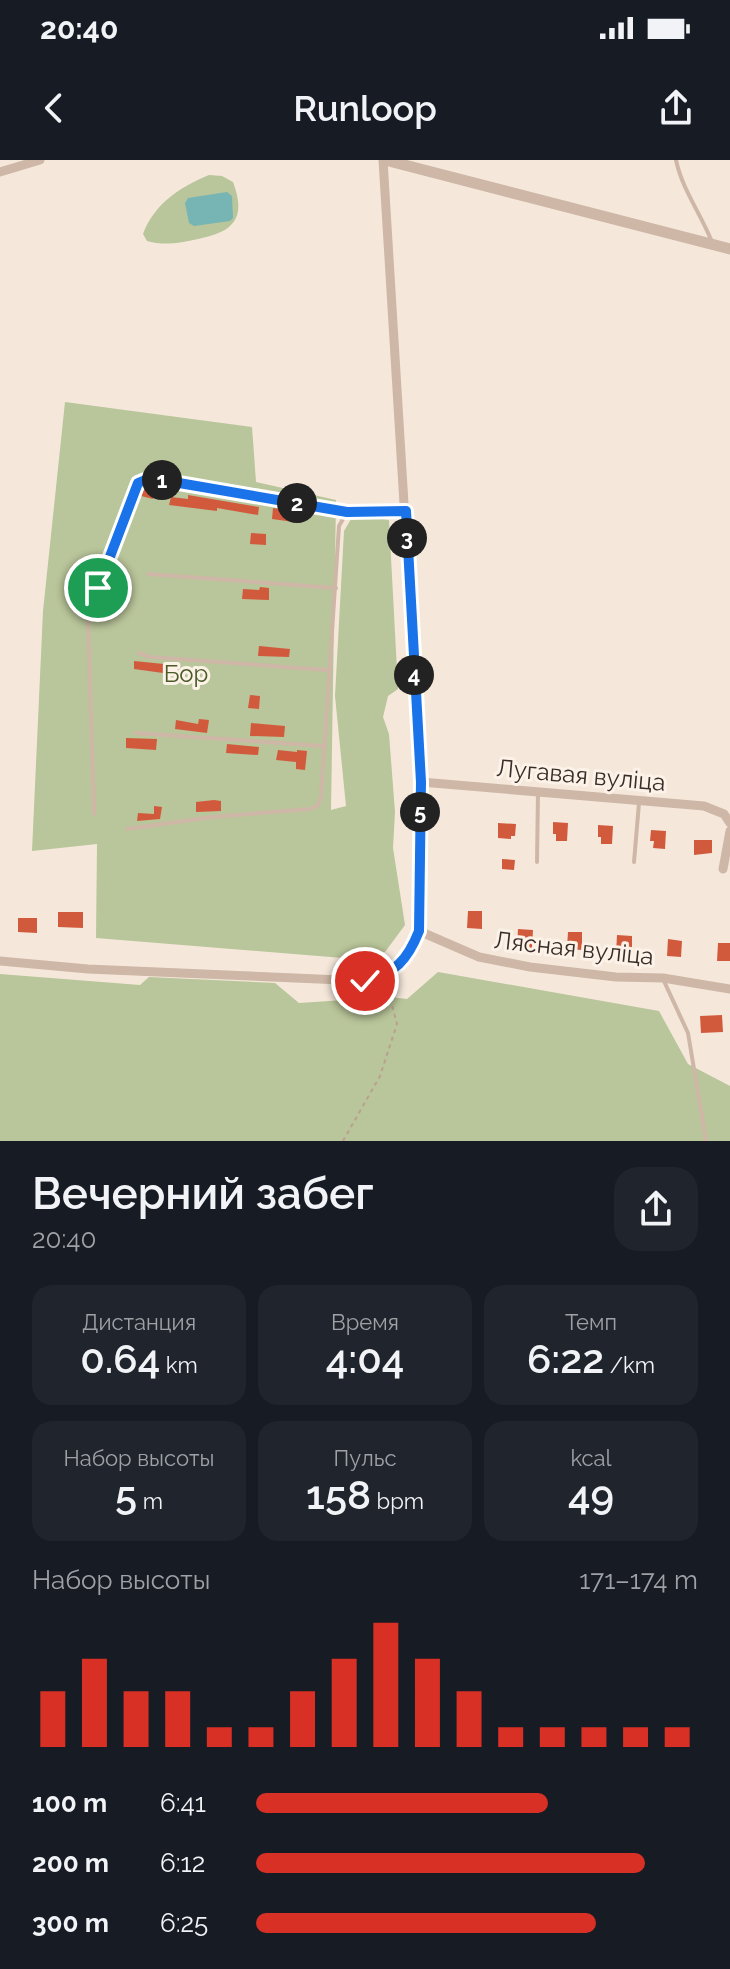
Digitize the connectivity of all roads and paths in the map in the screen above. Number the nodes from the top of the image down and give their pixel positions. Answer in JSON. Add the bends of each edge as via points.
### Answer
{"nodes":[{"id":1,"x":40,"y":160,"type":"edge"},
{"id":2,"x":384,"y":160,"type":"edge"},
{"id":3,"x":676,"y":160,"type":"edge"},
{"id":4,"x":0,"y":172,"type":"edge"},
{"id":5,"x":713,"y":245,"type":"junction"},
{"id":6,"x":730,"y":249,"type":"edge"},
{"id":7,"x":406,"y":511,"type":"junction"},
{"id":8,"x":347,"y":512,"type":"junction"},
{"id":9,"x":148,"y":574,"type":"dead end"},
{"id":10,"x":336,"y":588,"type":"junction"},
{"id":11,"x":139,"y":653,"type":"dead end"},
{"id":12,"x":328,"y":670,"type":"junction"},
{"id":13,"x":136,"y":733,"type":"dead end"},
{"id":14,"x":323,"y":746,"type":"junction"},
{"id":15,"x":421,"y":782,"type":"junction"},
{"id":16,"x":538,"y":790,"type":"junction"},
{"id":17,"x":639,"y":800,"type":"junction"},
{"id":18,"x":94,"y":814,"type":"dead end"},
{"id":19,"x":730,"y":823,"type":"edge"},
{"id":20,"x":127,"y":829,"type":"dead end"},
{"id":21,"x":730,"y":831,"type":"edge"},
{"id":22,"x":537,"y":862,"type":"dead end"},
{"id":23,"x":634,"y":862,"type":"dead end"},
{"id":24,"x":723,"y":869,"type":"dead end"},
{"id":25,"x":419,"y":931,"type":"junction"},
{"id":26,"x":0,"y":961,"type":"edge"},
{"id":27,"x":384,"y":977,"type":"junction"},
{"id":28,"x":663,"y":978,"type":"junction"},
{"id":29,"x":730,"y":989,"type":"edge"},
{"id":30,"x":343,"y":1141,"type":"edge"},
{"id":31,"x":706,"y":1141,"type":"edge"}],
"edges":[{"from":1,"to":4,"type":"street"},
{"from":2,"to":5,"type":"street"},
{"from":2,"to":7,"type":"street"},
{"from":3,"to":5,"type":"lane"},
{"from":5,"to":6,"type":"street"},
{"from":7,"to":8,"type":"lane"},
{"from":7,"to":15,"type":"street"},
{"from":8,"to":10,"type":"lane","via":[[339,526]]},
{"from":8,"to":18,"type":"lane","via":[[150,478],[138,483],[88,617]]},
{"from":9,"to":10,"type":"lane"},
{"from":10,"to":12,"type":"lane"},
{"from":11,"to":12,"type":"lane"},
{"from":12,"to":14,"type":"lane"},
{"from":13,"to":14,"type":"lane"},
{"from":14,"to":20,"type":"lane","via":[[321,798],[310,809]]},
{"from":15,"to":16,"type":"street","name":"Лугавая вуліца"},
{"from":15,"to":25,"type":"street"},
{"from":16,"to":17,"type":"street","name":"Лугавая вуліца"},
{"from":16,"to":22,"type":"lane"},
{"from":17,"to":19,"type":"street","name":"Лугавая вуліца","via":[[704,806],[724,814]]},
{"from":17,"to":23,"type":"lane"},
{"from":21,"to":24,"type":"street"},
{"from":25,"to":27,"type":"street","via":[[413,947]]},
{"from":25,"to":28,"type":"street","name":"Лясная вуліца","via":[[479,957],[579,974]]},
{"from":26,"to":27,"type":"street","via":[[365,981]]},
{"from":27,"to":30,"type":"path","via":[[397,1024],[380,1076]]},
{"from":28,"to":29,"type":"street","name":"Лясная вуліца"},
{"from":28,"to":31,"type":"lane","via":[[688,1033]]}]}
